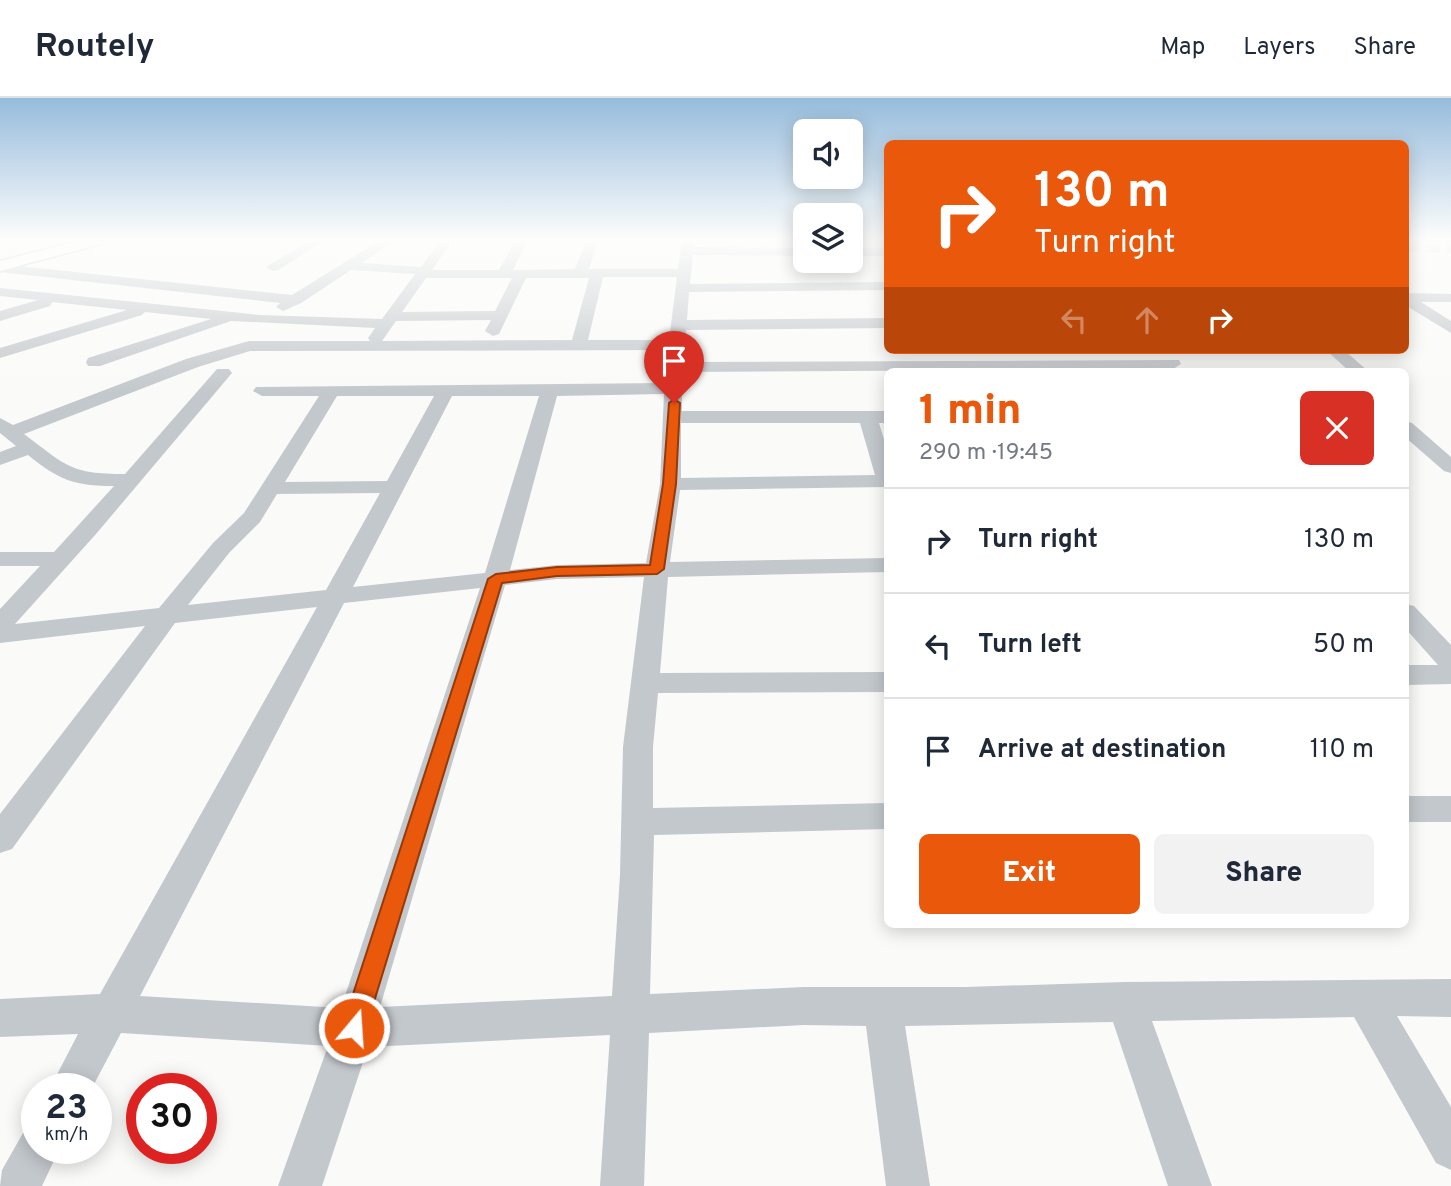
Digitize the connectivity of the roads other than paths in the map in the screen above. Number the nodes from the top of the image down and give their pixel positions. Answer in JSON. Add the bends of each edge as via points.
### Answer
{"nodes":[{"id":1,"x":0,"y":292,"type":"edge"},
{"id":2,"x":222,"y":292,"type":"edge"},
{"id":3,"x":309,"y":292,"type":"edge"},
{"id":4,"x":410,"y":292,"type":"edge"},
{"id":5,"x":513,"y":292,"type":"edge"},
{"id":6,"x":592,"y":292,"type":"edge"},
{"id":7,"x":682,"y":292,"type":"edge"},
{"id":8,"x":777,"y":292,"type":"edge"},
{"id":9,"x":1409,"y":298,"type":"edge"},
{"id":10,"x":1451,"y":298,"type":"edge"},
{"id":11,"x":60,"y":299,"type":"junction"},
{"id":12,"x":296,"y":300,"type":"junction"},
{"id":13,"x":1409,"y":301,"type":"edge"},
{"id":14,"x":883,"y":304,"type":"edge"},
{"id":15,"x":149,"y":309,"type":"junction"},
{"id":16,"x":501,"y":315,"type":"junction"},
{"id":17,"x":0,"y":316,"type":"edge"},
{"id":18,"x":232,"y":317,"type":"junction"},
{"id":19,"x":260,"y":320,"type":"junction"},
{"id":20,"x":388,"y":321,"type":"junction"},
{"id":21,"x":313,"y":323,"type":"junction"},
{"id":22,"x":679,"y":325,"type":"junction"},
{"id":23,"x":1451,"y":328,"type":"edge"},
{"id":24,"x":54,"y":337,"type":"junction"},
{"id":25,"x":487,"y":345,"type":"junction"},
{"id":26,"x":579,"y":345,"type":"junction"},
{"id":27,"x":676,"y":345,"type":"junction"},
{"id":28,"x":249,"y":346,"type":"junction"},
{"id":29,"x":370,"y":346,"type":"junction"},
{"id":30,"x":0,"y":353,"type":"edge"},
{"id":31,"x":1163,"y":354,"type":"edge"},
{"id":32,"x":1322,"y":354,"type":"edge"},
{"id":33,"x":1339,"y":354,"type":"edge"},
{"id":34,"x":84,"y":355,"type":"junction"},
{"id":35,"x":913,"y":362,"type":"edge"},
{"id":36,"x":674,"y":367,"type":"junction"},
{"id":37,"x":1176,"y":368,"type":"edge"},
{"id":38,"x":1338,"y":368,"type":"edge"},
{"id":39,"x":1355,"y":368,"type":"edge"},
{"id":40,"x":223,"y":373,"type":"dead end"},
{"id":41,"x":132,"y":386,"type":"junction"},
{"id":42,"x":674,"y":388,"type":"junction"},
{"id":43,"x":262,"y":391,"type":"dead end"},
{"id":44,"x":446,"y":391,"type":"junction"},
{"id":45,"x":550,"y":391,"type":"junction"},
{"id":46,"x":331,"y":392,"type":"junction"},
{"id":47,"x":1409,"y":413,"type":"edge"},
{"id":48,"x":674,"y":417,"type":"junction"},
{"id":49,"x":878,"y":417,"type":"edge"},
{"id":50,"x":6,"y":428,"type":"edge"},
{"id":51,"x":1409,"y":430,"type":"edge"},
{"id":52,"x":30,"y":448,"type":"junction"},
{"id":53,"x":1451,"y":449,"type":"edge"},
{"id":54,"x":0,"y":459,"type":"edge"},
{"id":55,"x":884,"y":460,"type":"edge"},
{"id":56,"x":1451,"y":467,"type":"edge"},
{"id":57,"x":130,"y":480,"type":"junction"},
{"id":58,"x":884,"y":481,"type":"edge"},
{"id":59,"x":670,"y":484,"type":"junction"},
{"id":60,"x":395,"y":487,"type":"junction"},
{"id":61,"x":271,"y":488,"type":"junction"},
{"id":62,"x":0,"y":559,"type":"edge"},
{"id":63,"x":60,"y":559,"type":"junction"},
{"id":64,"x":884,"y":565,"type":"edge"},
{"id":65,"x":657,"y":569,"type":"junction"},
{"id":66,"x":496,"y":579,"type":"junction"},
{"id":67,"x":336,"y":596,"type":"junction"},
{"id":68,"x":167,"y":615,"type":"junction"},
{"id":69,"x":1409,"y":616,"type":"edge"},
{"id":70,"x":0,"y":624,"type":"edge"},
{"id":71,"x":0,"y":634,"type":"edge"},
{"id":72,"x":1451,"y":662,"type":"edge"},
{"id":73,"x":1451,"y":674,"type":"edge"},
{"id":74,"x":1409,"y":675,"type":"edge"},
{"id":75,"x":884,"y":682,"type":"edge"},
{"id":76,"x":645,"y":683,"type":"junction"},
{"id":77,"x":1409,"y":809,"type":"edge"},
{"id":78,"x":1451,"y":809,"type":"edge"},
{"id":79,"x":884,"y":816,"type":"edge"},
{"id":80,"x":637,"y":822,"type":"junction"},
{"id":81,"x":0,"y":839,"type":"edge"},
{"id":82,"x":1365,"y":998,"type":"junction"},
{"id":83,"x":1451,"y":998,"type":"edge"},
{"id":84,"x":1125,"y":1001,"type":"junction"},
{"id":85,"x":883,"y":1007,"type":"junction"},
{"id":86,"x":110,"y":1013,"type":"junction"},
{"id":87,"x":632,"y":1013,"type":"junction"},
{"id":88,"x":0,"y":1018,"type":"edge"},
{"id":89,"x":354,"y":1028,"type":"junction"},
{"id":90,"x":78,"y":1073,"type":"edge"},
{"id":91,"x":1451,"y":1149,"type":"edge"},
{"id":92,"x":30,"y":1164,"type":"edge"},
{"id":93,"x":18,"y":1186,"type":"edge"},
{"id":94,"x":300,"y":1186,"type":"edge"},
{"id":95,"x":622,"y":1186,"type":"edge"},
{"id":96,"x":908,"y":1186,"type":"edge"},
{"id":97,"x":1190,"y":1186,"type":"edge"}],
"edges":[{"from":1,"to":11,"type":"street"},
{"from":2,"to":12,"type":"street"},
{"from":3,"to":12,"type":"street"},
{"from":4,"to":20,"type":"street"},
{"from":5,"to":16,"type":"street"},
{"from":6,"to":26,"type":"street"},
{"from":7,"to":22,"type":"street"},
{"from":8,"to":14,"type":"street"},
{"from":9,"to":10,"type":"street"},
{"from":11,"to":15,"type":"street"},
{"from":11,"to":17,"type":"street"},
{"from":12,"to":19,"type":"street"},
{"from":13,"to":23,"type":"street"},
{"from":14,"to":22,"type":"street"},
{"from":15,"to":18,"type":"street"},
{"from":15,"to":24,"type":"street"},
{"from":16,"to":20,"type":"street"},
{"from":16,"to":25,"type":"street"},
{"from":18,"to":19,"type":"street"},
{"from":18,"to":34,"type":"street"},
{"from":19,"to":21,"type":"street"},
{"from":20,"to":21,"type":"street"},
{"from":20,"to":29,"type":"street"},
{"from":21,"to":28,"type":"street"},
{"from":22,"to":27,"type":"street"},
{"from":24,"to":30,"type":"street"},
{"from":24,"to":34,"type":"street"},
{"from":25,"to":26,"type":"street"},
{"from":25,"to":29,"type":"street"},
{"from":26,"to":27,"type":"street"},
{"from":27,"to":36,"type":"street"},
{"from":28,"to":29,"type":"street"},
{"from":28,"to":41,"type":"street"},
{"from":31,"to":37,"type":"street"},
{"from":32,"to":38,"type":"street"},
{"from":33,"to":39,"type":"street"},
{"from":34,"to":41,"type":"street"},
{"from":35,"to":36,"type":"street"},
{"from":35,"to":37,"type":"street"},
{"from":36,"to":42,"type":"street"},
{"from":40,"to":57,"type":"street"},
{"from":41,"to":50,"type":"street"},
{"from":42,"to":45,"type":"street"},
{"from":42,"to":48,"type":"street"},
{"from":43,"to":46,"type":"street"},
{"from":44,"to":45,"type":"street"},
{"from":44,"to":46,"type":"street"},
{"from":44,"to":60,"type":"street"},
{"from":45,"to":66,"type":"street"},
{"from":46,"to":61,"type":"street"},
{"from":47,"to":53,"type":"street"},
{"from":48,"to":49,"type":"street"},
{"from":48,"to":59,"type":"street"},
{"from":49,"to":55,"type":"street"},
{"from":50,"to":52,"type":"street"},
{"from":51,"to":56,"type":"street"},
{"from":52,"to":54,"type":"street"},
{"from":52,"to":57,"type":"street","via":[[74,476]]},
{"from":57,"to":63,"type":"street"},
{"from":58,"to":59,"type":"street"},
{"from":59,"to":65,"type":"street"},
{"from":60,"to":61,"type":"street"},
{"from":60,"to":67,"type":"street"},
{"from":61,"to":68,"type":"street"},
{"from":62,"to":63,"type":"street"},
{"from":63,"to":70,"type":"street"},
{"from":64,"to":65,"type":"street"},
{"from":65,"to":66,"type":"street"},
{"from":65,"to":76,"type":"street"},
{"from":66,"to":67,"type":"street"},
{"from":66,"to":89,"type":"street"},
{"from":67,"to":68,"type":"street"},
{"from":67,"to":86,"type":"street"},
{"from":68,"to":71,"type":"street"},
{"from":68,"to":81,"type":"street"},
{"from":69,"to":72,"type":"street"},
{"from":73,"to":74,"type":"street"},
{"from":75,"to":76,"type":"street"},
{"from":76,"to":80,"type":"street"},
{"from":77,"to":78,"type":"street"},
{"from":79,"to":80,"type":"street"},
{"from":80,"to":87,"type":"street"},
{"from":82,"to":83,"type":"street"},
{"from":82,"to":84,"type":"street"},
{"from":82,"to":91,"type":"street"},
{"from":84,"to":85,"type":"street"},
{"from":84,"to":97,"type":"street"},
{"from":85,"to":87,"type":"street"},
{"from":85,"to":96,"type":"street"},
{"from":86,"to":88,"type":"street"},
{"from":86,"to":89,"type":"street"},
{"from":86,"to":90,"type":"street"},
{"from":87,"to":89,"type":"street"},
{"from":87,"to":95,"type":"street"},
{"from":89,"to":94,"type":"street"},
{"from":92,"to":93,"type":"street"}]}
